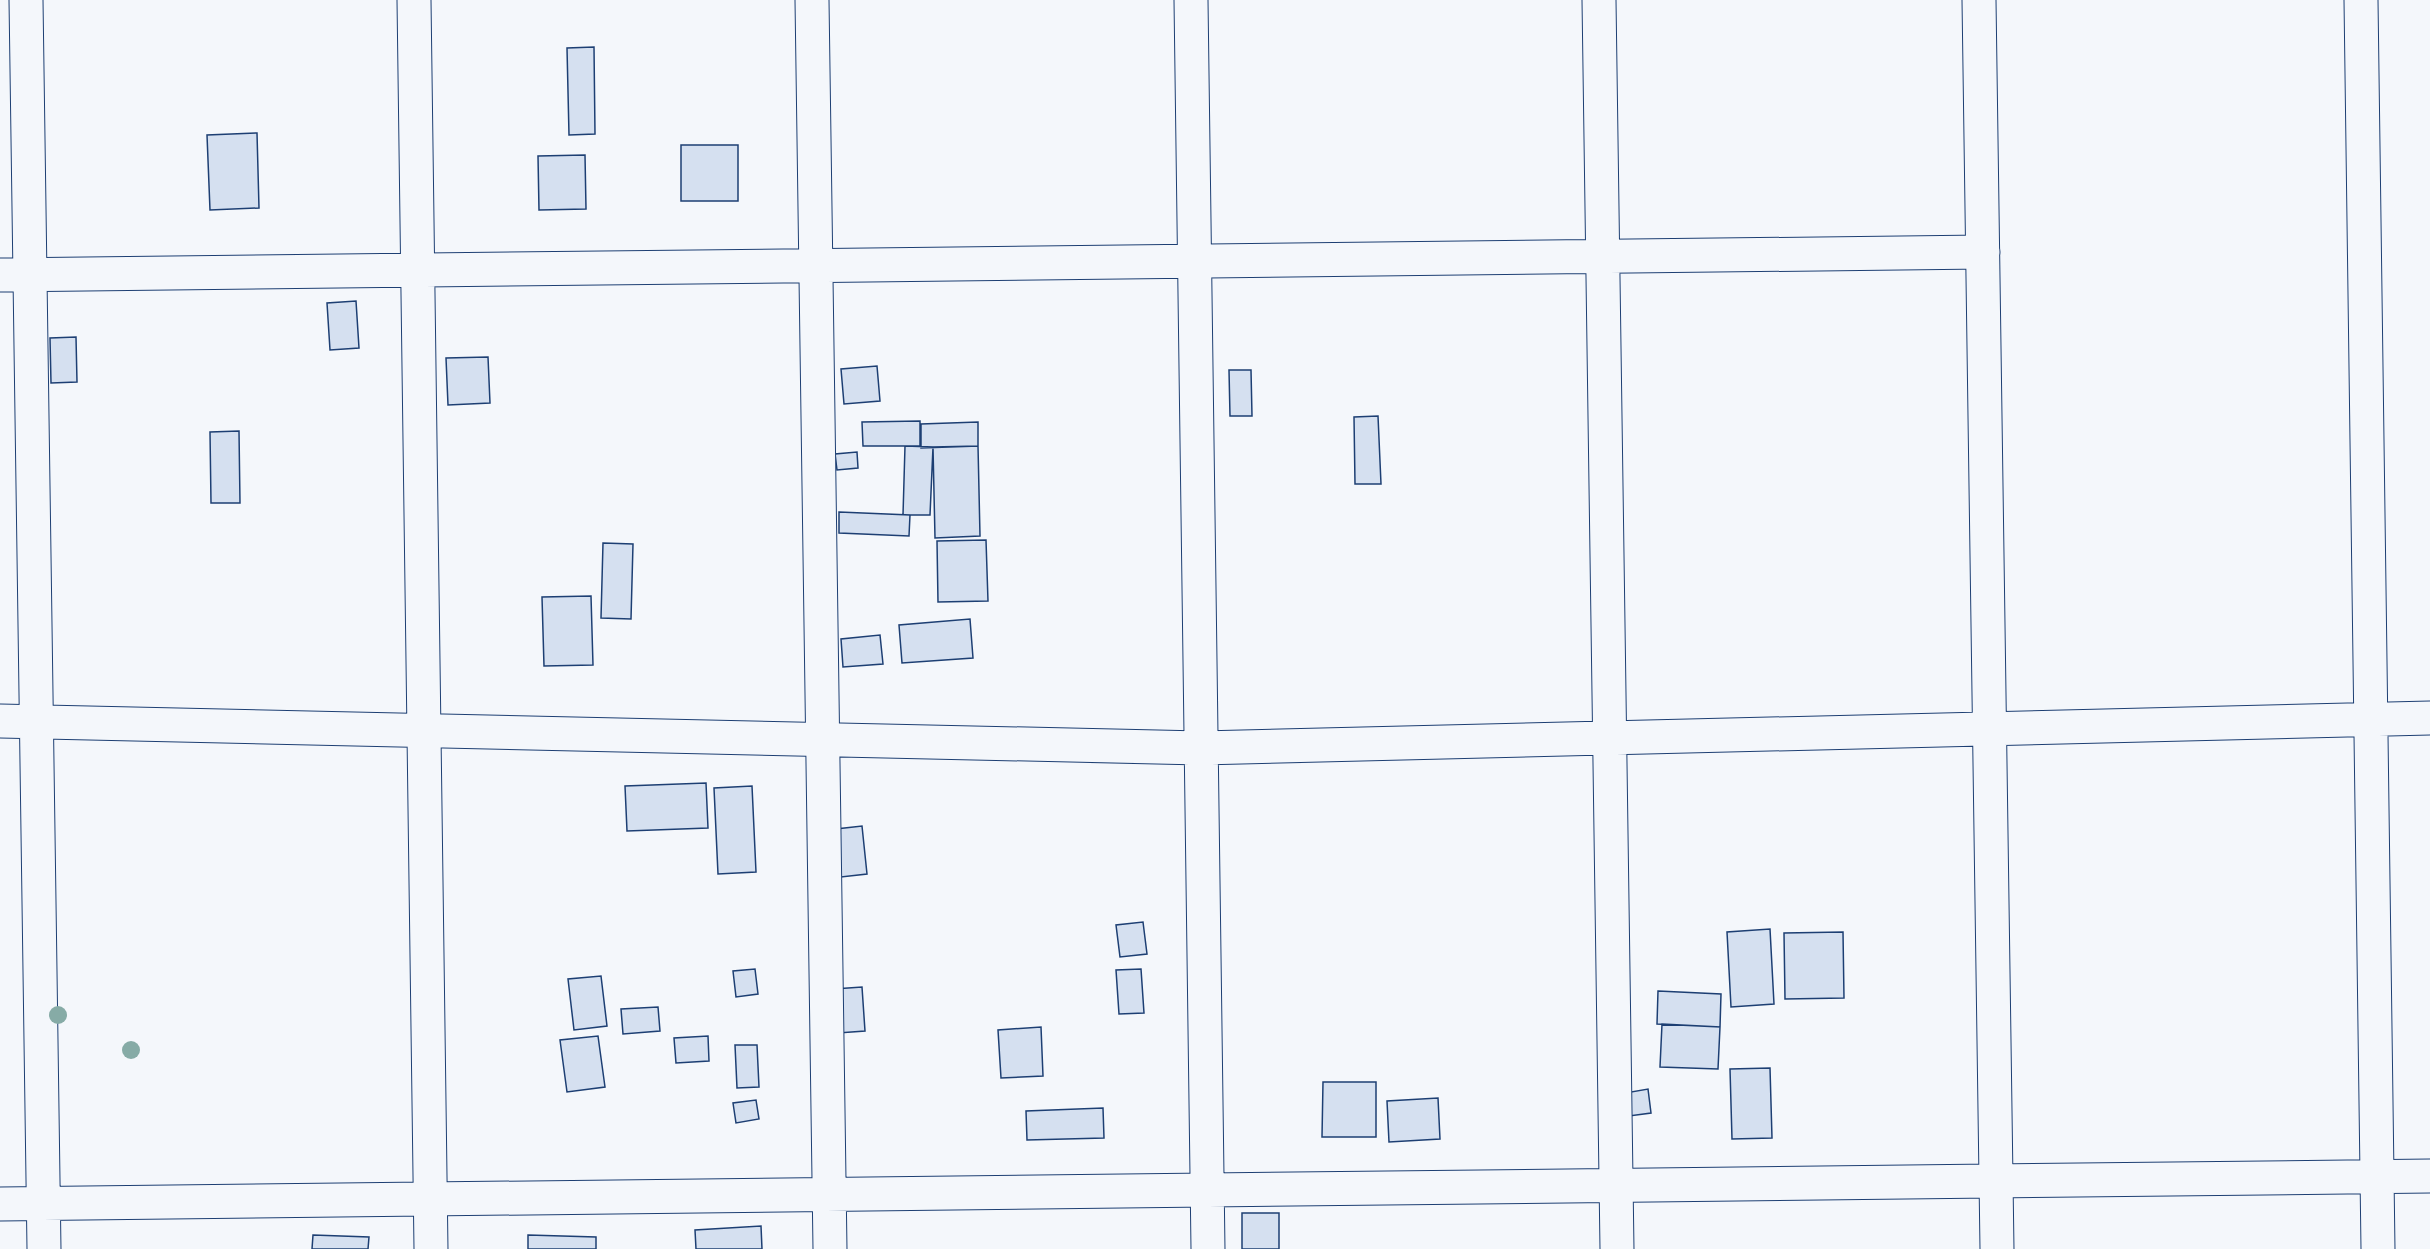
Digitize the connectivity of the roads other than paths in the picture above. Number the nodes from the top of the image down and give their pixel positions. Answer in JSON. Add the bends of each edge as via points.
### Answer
{"nodes":[{"id":1,"x":26,"y":0,"type":"edge"},
{"id":2,"x":414,"y":0,"type":"edge"},
{"id":3,"x":812,"y":0,"type":"edge"},
{"id":4,"x":1191,"y":0,"type":"edge"},
{"id":5,"x":1599,"y":0,"type":"edge"},
{"id":6,"x":1979,"y":0,"type":"edge"},
{"id":7,"x":2361,"y":0,"type":"edge"},
{"id":8,"x":1983,"y":252,"type":"junction"},
{"id":9,"x":1603,"y":256,"type":"junction"},
{"id":10,"x":1194,"y":261,"type":"junction"},
{"id":11,"x":816,"y":265,"type":"junction"},
{"id":12,"x":418,"y":270,"type":"junction"},
{"id":13,"x":15,"y":274,"type":"edge"},
{"id":14,"x":2430,"y":718,"type":"edge"},
{"id":15,"x":2371,"y":720,"type":"junction"},
{"id":16,"x":0,"y":721,"type":"edge"},
{"id":17,"x":36,"y":722,"type":"junction"},
{"id":18,"x":1990,"y":729,"type":"junction"},
{"id":19,"x":424,"y":731,"type":"junction"},
{"id":20,"x":1609,"y":737,"type":"junction"},
{"id":21,"x":823,"y":739,"type":"junction"},
{"id":22,"x":1201,"y":748,"type":"junction"},
{"id":23,"x":2377,"y":1176,"type":"junction"},
{"id":24,"x":2430,"y":1176,"type":"edge"},
{"id":25,"x":1996,"y":1180,"type":"junction"},
{"id":26,"x":1616,"y":1184,"type":"junction"},
{"id":27,"x":1207,"y":1190,"type":"junction"},
{"id":28,"x":829,"y":1194,"type":"junction"},
{"id":29,"x":430,"y":1198,"type":"junction"},
{"id":30,"x":43,"y":1203,"type":"junction"},
{"id":31,"x":0,"y":1204,"type":"edge"},
{"id":32,"x":44,"y":1249,"type":"edge"},
{"id":33,"x":431,"y":1249,"type":"edge"},
{"id":34,"x":830,"y":1249,"type":"edge"},
{"id":35,"x":1208,"y":1249,"type":"edge"},
{"id":36,"x":1617,"y":1249,"type":"edge"},
{"id":37,"x":1997,"y":1249,"type":"edge"},
{"id":38,"x":2378,"y":1249,"type":"edge"}],
"edges":[{"from":1,"to":13,"type":"street"},
{"from":2,"to":12,"type":"street"},
{"from":3,"to":11,"type":"street"},
{"from":4,"to":10,"type":"street"},
{"from":5,"to":9,"type":"street"},
{"from":6,"to":8,"type":"street"},
{"from":7,"to":15,"type":"street"},
{"from":8,"to":9,"type":"street"},
{"from":8,"to":18,"type":"street"},
{"from":9,"to":10,"type":"street"},
{"from":9,"to":20,"type":"street"},
{"from":10,"to":11,"type":"street"},
{"from":10,"to":22,"type":"street"},
{"from":11,"to":12,"type":"street"},
{"from":11,"to":21,"type":"street"},
{"from":12,"to":13,"type":"street"},
{"from":12,"to":19,"type":"street"},
{"from":13,"to":17,"type":"street"},
{"from":14,"to":15,"type":"street"},
{"from":15,"to":18,"type":"street"},
{"from":15,"to":23,"type":"street"},
{"from":16,"to":17,"type":"street"},
{"from":17,"to":19,"type":"street"},
{"from":17,"to":30,"type":"street"},
{"from":18,"to":20,"type":"street"},
{"from":18,"to":25,"type":"street"},
{"from":19,"to":21,"type":"street"},
{"from":19,"to":29,"type":"street"},
{"from":20,"to":22,"type":"street"},
{"from":20,"to":26,"type":"street"},
{"from":21,"to":22,"type":"street"},
{"from":21,"to":28,"type":"street"},
{"from":22,"to":27,"type":"street"},
{"from":23,"to":24,"type":"street"},
{"from":23,"to":25,"type":"street"},
{"from":23,"to":38,"type":"street"},
{"from":25,"to":26,"type":"street"},
{"from":25,"to":37,"type":"street"},
{"from":26,"to":27,"type":"street"},
{"from":26,"to":36,"type":"street"},
{"from":27,"to":28,"type":"street"},
{"from":27,"to":35,"type":"street"},
{"from":28,"to":29,"type":"street"},
{"from":28,"to":34,"type":"street"},
{"from":29,"to":30,"type":"street"},
{"from":29,"to":33,"type":"street"},
{"from":30,"to":31,"type":"street"},
{"from":30,"to":32,"type":"street"}]}
